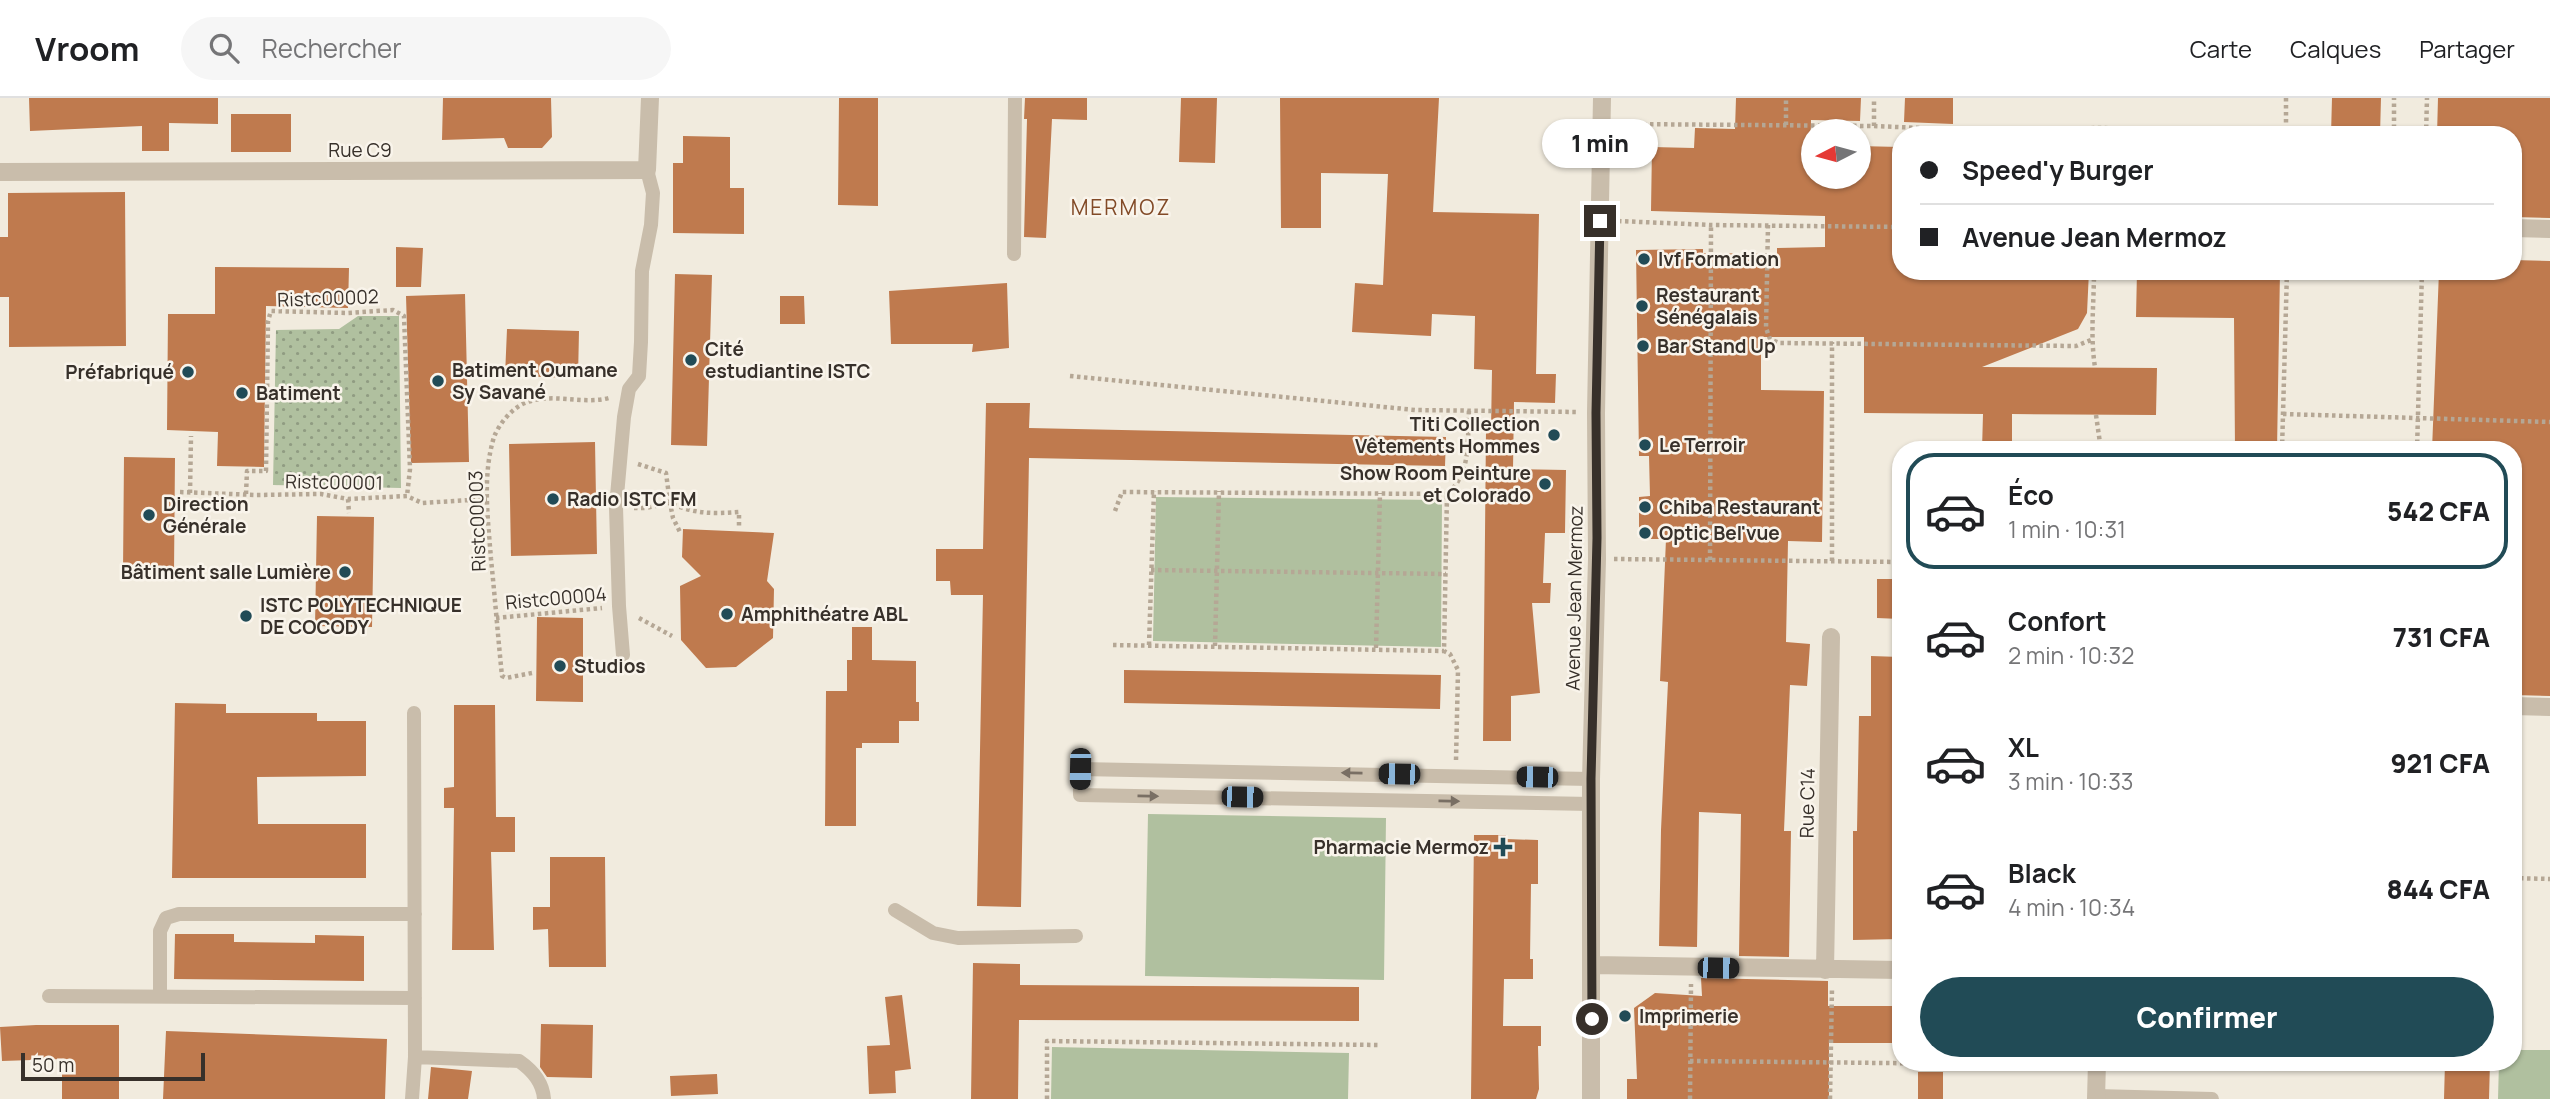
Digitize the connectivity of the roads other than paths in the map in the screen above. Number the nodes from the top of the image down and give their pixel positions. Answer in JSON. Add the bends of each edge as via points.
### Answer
{"nodes":[{"id":1,"x":650,"y":98,"type":"edge"},
{"id":2,"x":1015,"y":98,"type":"edge"},
{"id":3,"x":1602,"y":98,"type":"edge"},
{"id":4,"x":648,"y":170,"type":"junction"},
{"id":5,"x":0,"y":172,"type":"edge"},
{"id":6,"x":2522,"y":228,"type":"edge"},
{"id":7,"x":2550,"y":229,"type":"edge"},
{"id":8,"x":1014,"y":254,"type":"dead end"},
{"id":9,"x":1830,"y":637,"type":"dead end"},
{"id":10,"x":623,"y":655,"type":"dead end"},
{"id":11,"x":2522,"y":706,"type":"edge"},
{"id":12,"x":2550,"y":707,"type":"edge"},
{"id":13,"x":414,"y":713,"type":"dead end"},
{"id":14,"x":1591,"y":779,"type":"junction"},
{"id":15,"x":1591,"y":804,"type":"junction"},
{"id":16,"x":895,"y":910,"type":"dead end"},
{"id":17,"x":415,"y":914,"type":"junction"},
{"id":18,"x":1076,"y":936,"type":"dead end"},
{"id":19,"x":1592,"y":965,"type":"junction"},
{"id":20,"x":1828,"y":970,"type":"junction"},
{"id":21,"x":1892,"y":970,"type":"edge"},
{"id":22,"x":160,"y":995,"type":"junction"},
{"id":23,"x":49,"y":996,"type":"dead end"},
{"id":24,"x":415,"y":998,"type":"junction"},
{"id":25,"x":415,"y":1057,"type":"junction"},
{"id":26,"x":2097,"y":1071,"type":"edge"},
{"id":27,"x":2096,"y":1097,"type":"edge"},
{"id":28,"x":412,"y":1099,"type":"edge"},
{"id":29,"x":544,"y":1099,"type":"edge"},
{"id":30,"x":1591,"y":1099,"type":"edge"},
{"id":31,"x":2212,"y":1099,"type":"edge"}],
"edges":[{"from":1,"to":4,"type":"street"},
{"from":2,"to":8,"type":"lane"},
{"from":3,"to":14,"type":"street","name":"Avenue Jean Mermoz"},
{"from":4,"to":5,"type":"street","name":"Rue C9"},
{"from":4,"to":10,"type":"lane","via":[[653,193],[642,271],[639,376],[629,389],[624,417],[616,507]]},
{"from":6,"to":7,"type":"street"},
{"from":9,"to":20,"type":"street","name":"Rue C14"},
{"from":11,"to":12,"type":"street"},
{"from":13,"to":17,"type":"lane"},
{"from":14,"to":15,"type":"street","name":"Avenue Jean Mermoz"},
{"from":14,"to":15,"type":"lane","one_way":true,"via":[[1080,769],[1080,795]]},
{"from":15,"to":19,"type":"street","name":"Avenue Jean Mermoz"},
{"from":16,"to":18,"type":"lane","via":[[933,933],[958,938]]},
{"from":17,"to":22,"type":"lane","via":[[179,914],[166,918],[160,931]]},
{"from":17,"to":24,"type":"lane"},
{"from":19,"to":20,"type":"street"},
{"from":19,"to":30,"type":"street","name":"Avenue Jean Mermoz"},
{"from":20,"to":21,"type":"street"},
{"from":22,"to":23,"type":"lane"},
{"from":22,"to":24,"type":"lane"},
{"from":24,"to":25,"type":"lane"},
{"from":25,"to":28,"type":"lane"},
{"from":25,"to":29,"type":"lane","via":[[519,1061],[532,1070]]},
{"from":26,"to":27,"type":"street"},
{"from":27,"to":31,"type":"lane"}]}
